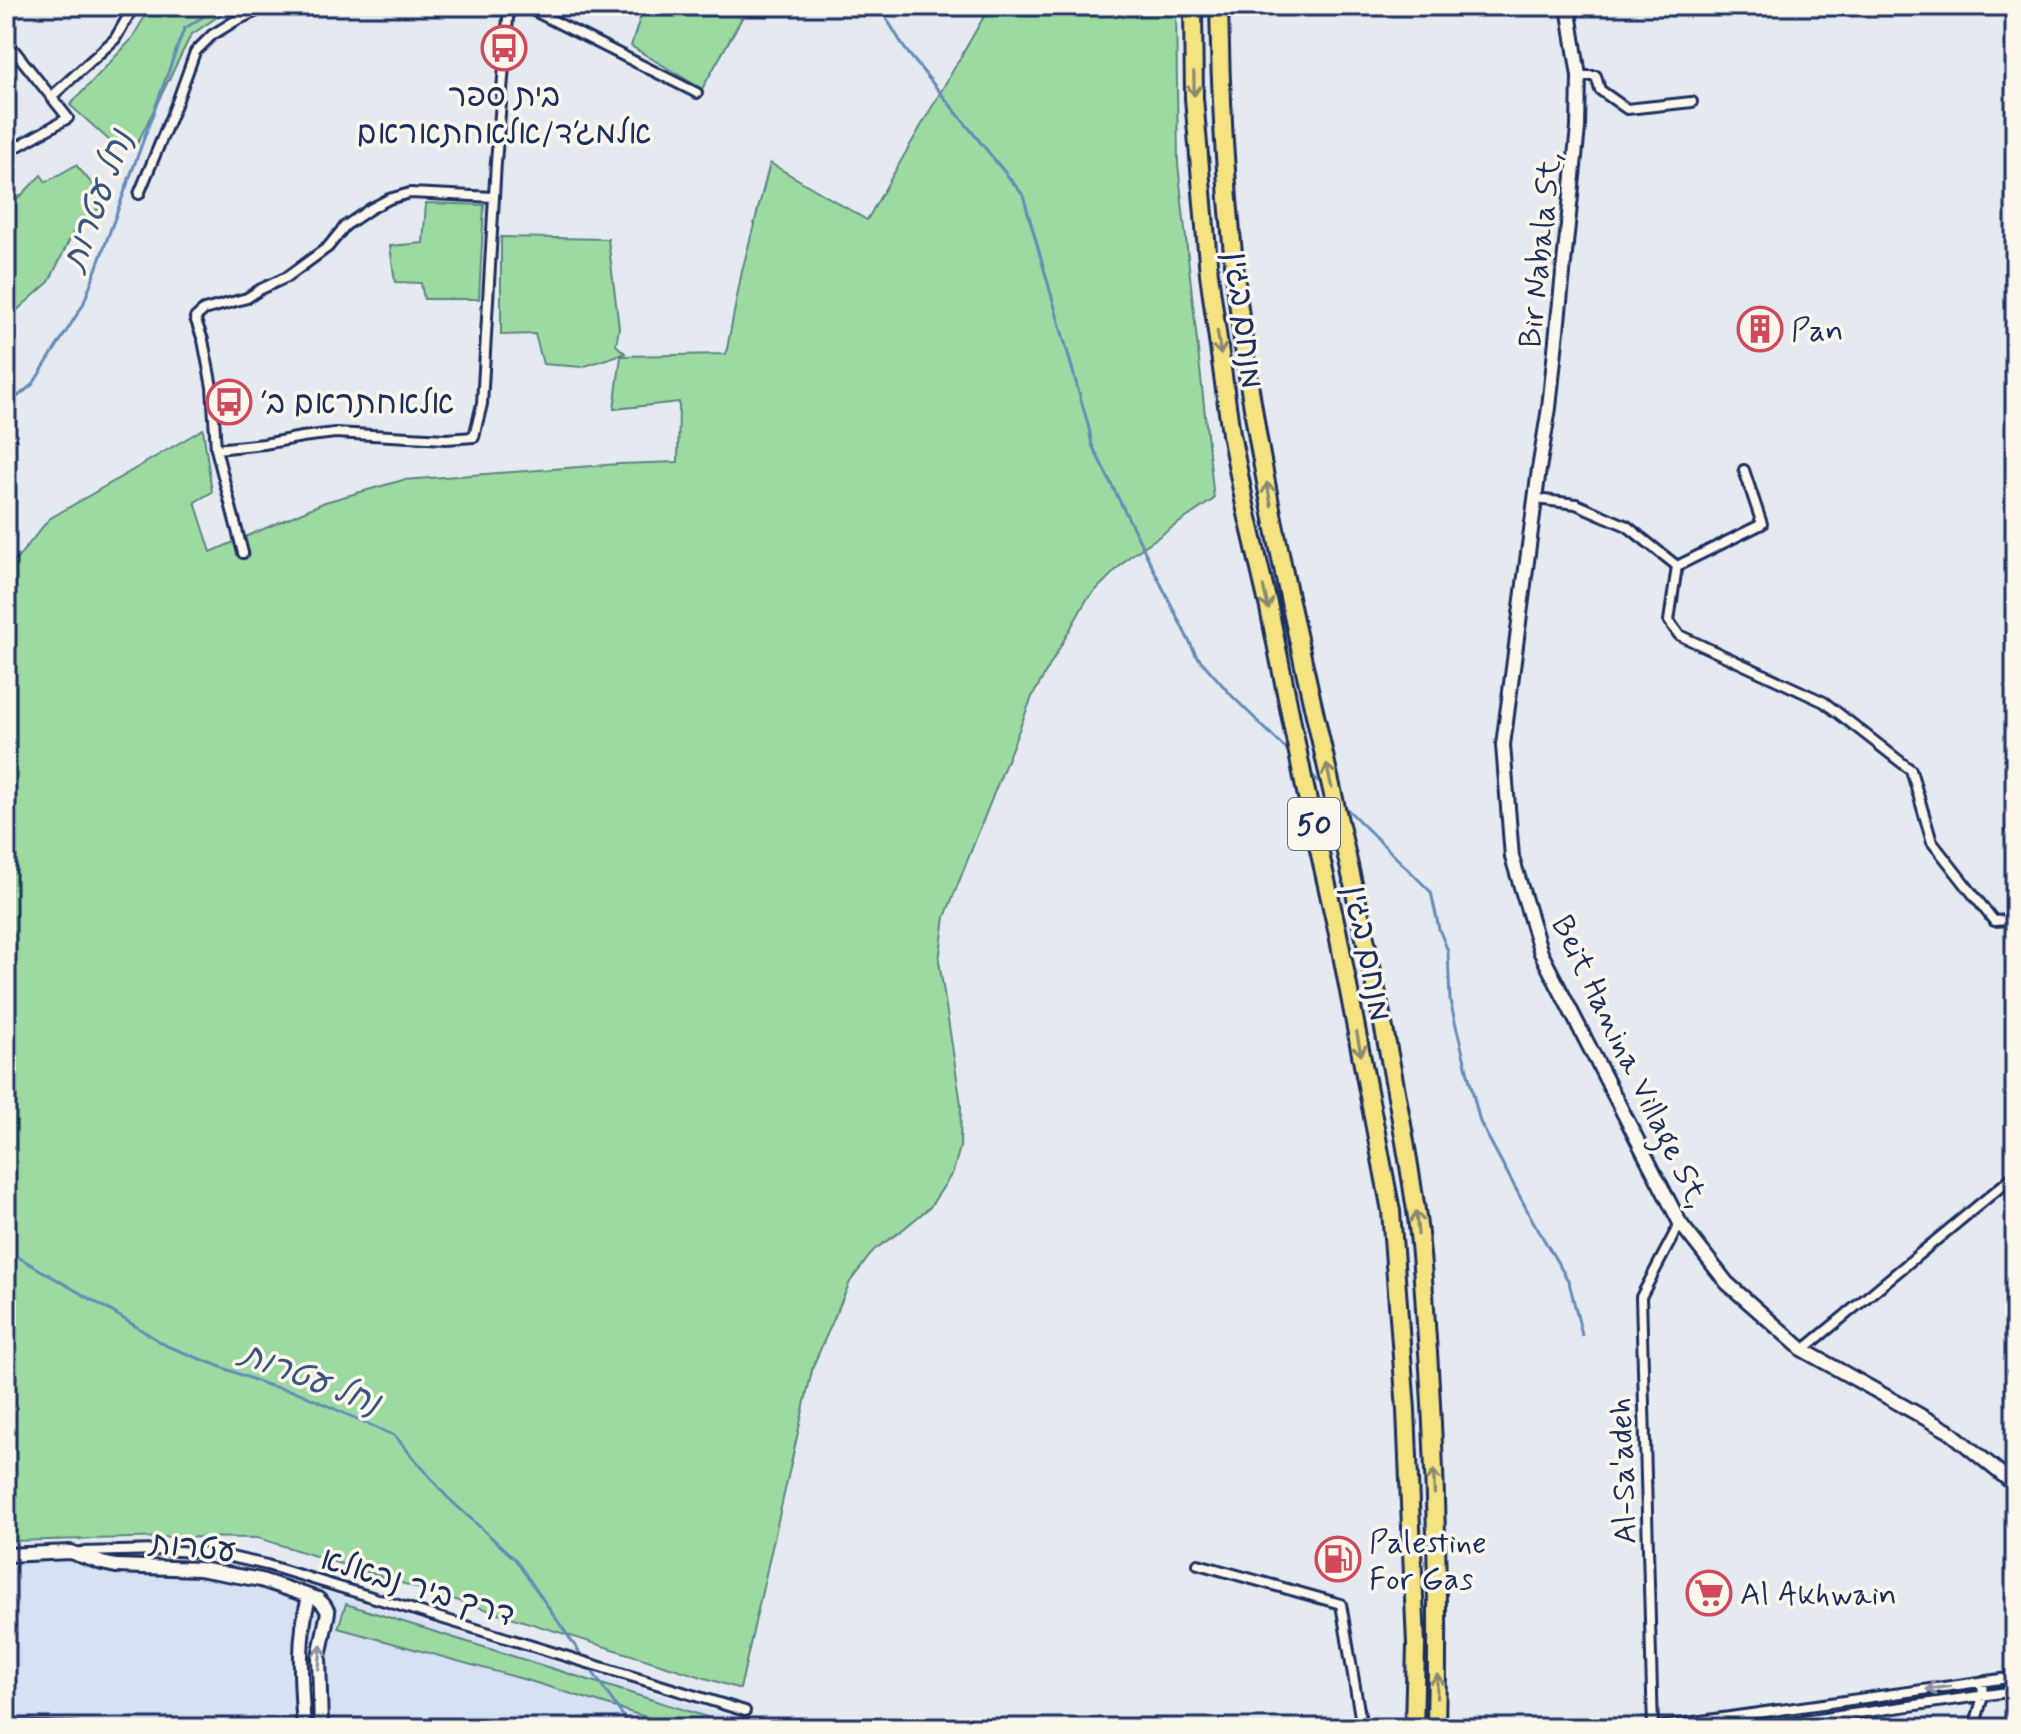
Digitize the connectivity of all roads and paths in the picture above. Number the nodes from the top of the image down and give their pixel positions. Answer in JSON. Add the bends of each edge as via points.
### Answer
{"nodes":[{"id":1,"x":134,"y":6,"type":"edge"},
{"id":2,"x":268,"y":6,"type":"edge"},
{"id":3,"x":509,"y":6,"type":"edge"},
{"id":4,"x":524,"y":6,"type":"edge"},
{"id":5,"x":1193,"y":6,"type":"edge"},
{"id":6,"x":1219,"y":6,"type":"edge"},
{"id":7,"x":1568,"y":6,"type":"edge"},
{"id":8,"x":6,"y":40,"type":"edge"},
{"id":9,"x":1579,"y":76,"type":"junction"},
{"id":10,"x":697,"y":93,"type":"dead end"},
{"id":11,"x":51,"y":97,"type":"junction"},
{"id":12,"x":1692,"y":102,"type":"dead end"},
{"id":13,"x":6,"y":153,"type":"edge"},
{"id":14,"x":139,"y":194,"type":"dead end"},
{"id":15,"x":494,"y":197,"type":"junction"},
{"id":16,"x":216,"y":449,"type":"junction"},
{"id":17,"x":1744,"y":470,"type":"dead end"},
{"id":18,"x":1536,"y":499,"type":"junction"},
{"id":19,"x":243,"y":553,"type":"dead end"},
{"id":20,"x":1677,"y":566,"type":"junction"},
{"id":21,"x":2015,"y":913,"type":"edge"},
{"id":22,"x":2015,"y":1175,"type":"edge"},
{"id":23,"x":1680,"y":1223,"type":"junction"},
{"id":24,"x":1803,"y":1350,"type":"junction"},
{"id":25,"x":2015,"y":1485,"type":"edge"},
{"id":26,"x":70,"y":1552,"type":"junction"},
{"id":27,"x":6,"y":1555,"type":"edge"},
{"id":28,"x":1198,"y":1564,"type":"dead end"},
{"id":29,"x":309,"y":1597,"type":"junction"},
{"id":30,"x":2015,"y":1677,"type":"edge"},
{"id":31,"x":1982,"y":1682,"type":"junction"},
{"id":32,"x":2015,"y":1691,"type":"edge"},
{"id":33,"x":1983,"y":1696,"type":"junction"},
{"id":34,"x":745,"y":1711,"type":"dead end"},
{"id":35,"x":6,"y":1726,"type":"edge"},
{"id":36,"x":76,"y":1728,"type":"edge"},
{"id":37,"x":304,"y":1728,"type":"edge"},
{"id":38,"x":321,"y":1728,"type":"edge"},
{"id":39,"x":1362,"y":1728,"type":"edge"},
{"id":40,"x":1414,"y":1728,"type":"edge"},
{"id":41,"x":1436,"y":1728,"type":"edge"},
{"id":42,"x":1652,"y":1728,"type":"edge"},
{"id":43,"x":1754,"y":1728,"type":"edge"},
{"id":44,"x":1974,"y":1728,"type":"edge"}],
"edges":[{"from":1,"to":11,"type":"street","via":[[115,39]]},
{"from":2,"to":14,"type":"street","via":[[212,35],[195,52]]},
{"from":3,"to":15,"type":"street"},
{"from":4,"to":10,"type":"street"},
{"from":5,"to":40,"type":"highway","name":"מנחם בגין","number":"50","one_way":true,"via":[[1194,98],[1206,243],[1231,434],[1391,1211],[1406,1410],[1416,1645]]},
{"from":41,"to":6,"type":"highway","name":"מנחם בגין","number":"50","one_way":true,"via":[[1432,1408],[1416,1208],[1367,945],[1257,432],[1226,176]]},
{"from":7,"to":9,"type":"street","name":"Bir Nabala St,"},
{"from":8,"to":11,"type":"street"},
{"from":9,"to":12,"type":"street","via":[[1596,76],[1600,90],[1627,109]]},
{"from":9,"to":18,"type":"street","name":"Bir Nabala St,","via":[[1578,128]]},
{"from":11,"to":13,"type":"street","via":[[68,118]]},
{"from":15,"to":16,"type":"street","via":[[410,193],[389,199],[345,226],[328,247],[287,277],[195,318],[212,387]]},
{"from":15,"to":16,"type":"street","via":[[482,404],[474,437],[335,433]]},
{"from":16,"to":19,"type":"street"},
{"from":17,"to":20,"type":"street","via":[[1762,524]]},
{"from":18,"to":20,"type":"street","via":[[1576,504],[1627,526]]},
{"from":18,"to":23,"type":"street","name":"Beit Hanina Village St,","via":[[1503,745],[1512,857],[1541,953]]},
{"from":20,"to":21,"type":"street","via":[[1669,621],[1679,635],[1824,702],[1911,770],[1932,842],[1994,921],[2009,920]]},
{"from":22,"to":24,"type":"street"},
{"from":23,"to":24,"type":"street","name":"Beit Hanina Village St,","via":[[1727,1283]]},
{"from":23,"to":42,"type":"street","name":"Al-Sa'adeh","via":[[1641,1297]]},
{"from":24,"to":25,"type":"street","name":"Beit Hanina Village St,","via":[[1950,1432]]},
{"from":26,"to":27,"type":"street"},
{"from":26,"to":29,"type":"street","name":"עטרות","via":[[116,1566],[199,1569],[261,1580]]},
{"from":26,"to":34,"type":"street","name":"דרך ביר נבאלא","via":[[213,1553],[267,1565]]},
{"from":28,"to":39,"type":"street","via":[[1341,1604]]},
{"from":29,"to":37,"type":"street","via":[[301,1683]]},
{"from":38,"to":29,"type":"street","one_way":true,"via":[[319,1657],[328,1612],[318,1599]]},
{"from":30,"to":31,"type":"street"},
{"from":31,"to":33,"type":"street"},
{"from":31,"to":42,"type":"street","one_way":true},
{"from":32,"to":33,"type":"street"},
{"from":33,"to":43,"type":"street"},
{"from":33,"to":44,"type":"street"},
{"from":35,"to":36,"type":"street"}]}
